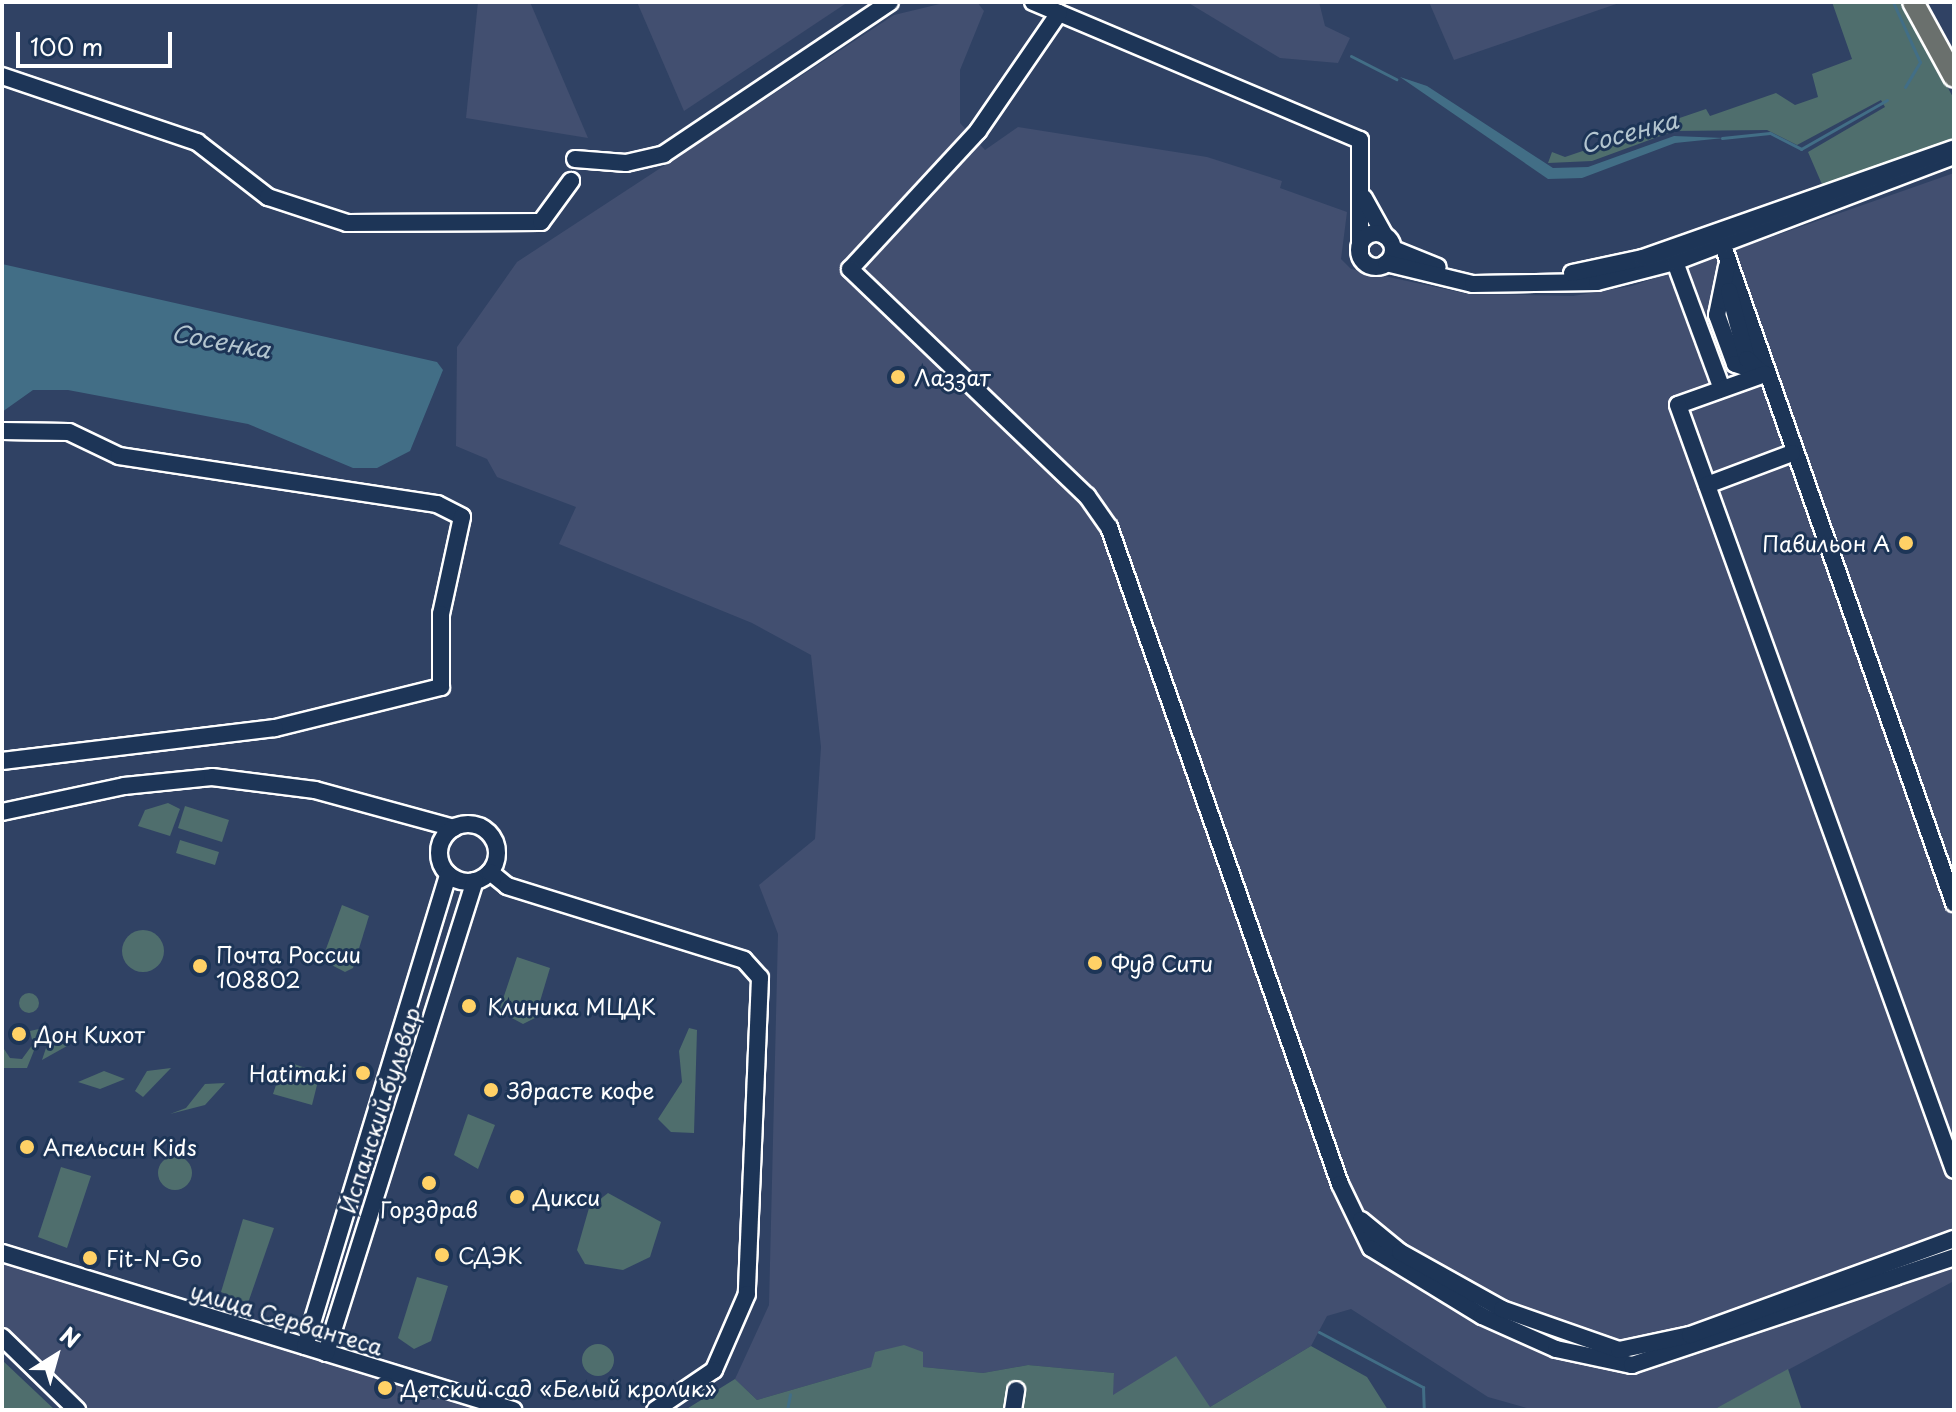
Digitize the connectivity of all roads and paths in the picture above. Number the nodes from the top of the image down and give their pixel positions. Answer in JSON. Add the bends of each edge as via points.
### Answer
{"nodes":[{"id":1,"x":890,"y":2,"type":"edge"},
{"id":2,"x":1033,"y":2,"type":"edge"},
{"id":3,"x":1913,"y":2,"type":"edge"},
{"id":4,"x":1059,"y":13,"type":"junction"},
{"id":5,"x":1953,"y":74,"type":"edge"},
{"id":6,"x":2,"y":76,"type":"edge"},
{"id":7,"x":1954,"y":148,"type":"edge"},
{"id":8,"x":1954,"y":156,"type":"edge"},
{"id":9,"x":575,"y":159,"type":"dead end"},
{"id":10,"x":571,"y":181,"type":"dead end"},
{"id":11,"x":1364,"y":198,"type":"junction"},
{"id":12,"x":1722,"y":243,"type":"junction"},
{"id":13,"x":1388,"y":249,"type":"junction"},
{"id":14,"x":1360,"y":254,"type":"junction"},
{"id":15,"x":1675,"y":262,"type":"junction"},
{"id":16,"x":1728,"y":262,"type":"junction"},
{"id":17,"x":1765,"y":374,"type":"junction"},
{"id":18,"x":1722,"y":389,"type":"junction"},
{"id":19,"x":2,"y":431,"type":"edge"},
{"id":20,"x":1792,"y":453,"type":"junction"},
{"id":21,"x":1707,"y":485,"type":"junction"},
{"id":22,"x":2,"y":761,"type":"edge"},
{"id":23,"x":2,"y":812,"type":"edge"},
{"id":24,"x":454,"y":828,"type":"junction"},
{"id":25,"x":490,"y":872,"type":"junction"},
{"id":26,"x":448,"y":874,"type":"junction"},
{"id":27,"x":475,"y":881,"type":"junction"},
{"id":28,"x":1954,"y":903,"type":"edge"},
{"id":29,"x":1954,"y":1170,"type":"edge"},
{"id":30,"x":1360,"y":1219,"type":"junction"},
{"id":31,"x":1954,"y":1239,"type":"edge"},
{"id":32,"x":2,"y":1253,"type":"edge"},
{"id":33,"x":1954,"y":1257,"type":"edge"},
{"id":34,"x":2,"y":1337,"type":"edge"},
{"id":35,"x":305,"y":1346,"type":"junction"},
{"id":36,"x":326,"y":1353,"type":"junction"},
{"id":37,"x":1016,"y":1390,"type":"dead end"},
{"id":38,"x":77,"y":1410,"type":"edge"},
{"id":39,"x":513,"y":1410,"type":"edge"},
{"id":40,"x":655,"y":1410,"type":"edge"},
{"id":41,"x":1013,"y":1410,"type":"edge"}],
"edges":[{"from":1,"to":9,"type":"street","via":[[664,154],[626,163]]},
{"from":2,"to":4,"type":"street"},
{"from":3,"to":5,"type":"main road"},
{"from":4,"to":11,"type":"street","via":[[1360,140]]},
{"from":4,"to":30,"type":"street","via":[[978,131],[850,269],[1087,496],[1109,527],[1338,1177]]},
{"from":6,"to":10,"type":"street","via":[[184,137],[268,197],[347,223],[541,222],[552,218]]},
{"from":7,"to":13,"type":"street","via":[[1595,271],[1474,275]]},
{"from":8,"to":12,"type":"street","via":[[1896,184]]},
{"from":11,"to":13,"type":"street"},
{"from":11,"to":14,"type":"street","via":[[1356,231]]},
{"from":12,"to":15,"type":"street"},
{"from":12,"to":16,"type":"street"},
{"from":13,"to":14,"type":"street","via":[[1371,266]]},
{"from":13,"to":14,"type":"street","via":[[1366,237]]},
{"from":13,"to":15,"type":"street","via":[[1473,284],[1539,287],[1597,282]]},
{"from":15,"to":18,"type":"street","via":[[1700,346]]},
{"from":16,"to":17,"type":"street"},
{"from":16,"to":17,"type":"street","via":[[1717,315],[1735,364]]},
{"from":17,"to":18,"type":"street"},
{"from":17,"to":20,"type":"street"},
{"from":18,"to":21,"type":"street","via":[[1678,405]]},
{"from":19,"to":22,"type":"street","via":[[69,432],[119,456],[437,504],[462,517],[441,614],[441,687],[275,728]]},
{"from":20,"to":21,"type":"street"},
{"from":20,"to":28,"type":"street"},
{"from":21,"to":29,"type":"street"},
{"from":23,"to":24,"type":"street","via":[[124,786],[212,777],[315,790]]},
{"from":24,"to":25,"type":"street","via":[[473,825],[490,835],[497,853]]},
{"from":24,"to":26,"type":"street","via":[[439,850]]},
{"from":25,"to":27,"type":"street"},
{"from":25,"to":40,"type":"street","via":[[507,886],[744,960],[760,978],[747,1294],[714,1370]]},
{"from":26,"to":27,"type":"street"},
{"from":26,"to":35,"type":"street","name":"Испанский бульвар"},
{"from":27,"to":36,"type":"street","name":"Испанский бульвар"},
{"from":30,"to":31,"type":"street","via":[[1400,1252],[1502,1309],[1619,1350],[1690,1335]]},
{"from":30,"to":33,"type":"street","via":[[1385,1262],[1444,1299],[1556,1349],[1632,1365]]},
{"from":32,"to":35,"type":"street","name":"улица Сервантеса"},
{"from":34,"to":38,"type":"street"},
{"from":35,"to":36,"type":"street","name":"улица Сервантеса"},
{"from":36,"to":39,"type":"street","name":"улица Сервантеса"},
{"from":37,"to":41,"type":"street"}]}
